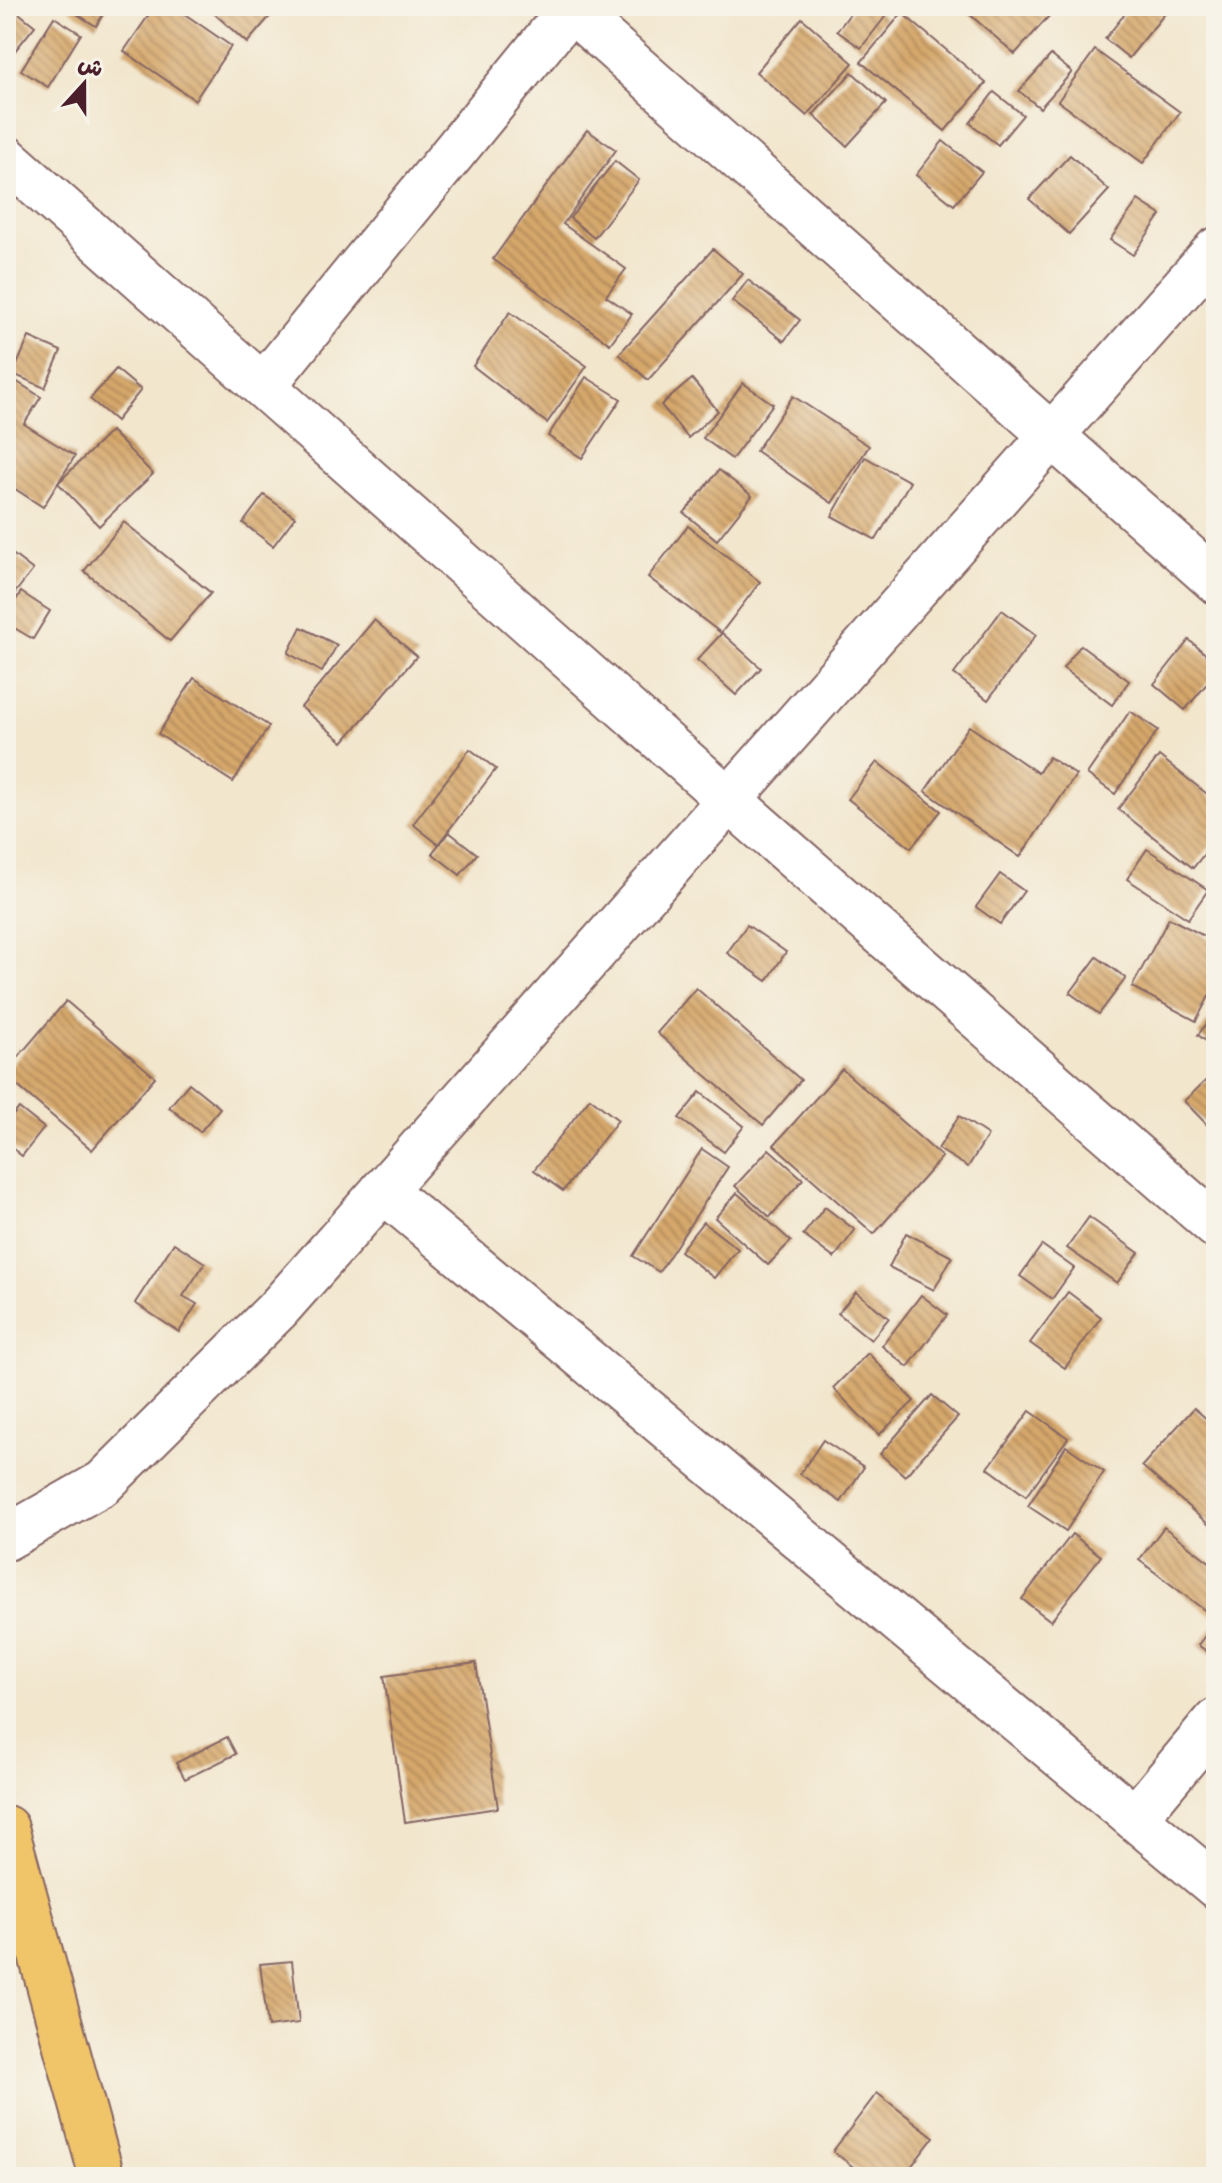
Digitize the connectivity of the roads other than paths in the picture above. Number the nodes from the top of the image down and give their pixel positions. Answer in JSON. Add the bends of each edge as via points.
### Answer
{"nodes":[{"id":1,"x":570,"y":7,"type":"edge"},
{"id":2,"x":6,"y":158,"type":"edge"},
{"id":3,"x":1216,"y":250,"type":"edge"},
{"id":4,"x":263,"y":386,"type":"junction"},
{"id":5,"x":1051,"y":437,"type":"junction"},
{"id":6,"x":1216,"y":581,"type":"edge"},
{"id":7,"x":729,"y":800,"type":"junction"},
{"id":8,"x":383,"y":1190,"type":"junction"},
{"id":9,"x":1216,"y":1226,"type":"edge"},
{"id":10,"x":6,"y":1538,"type":"edge"},
{"id":11,"x":1216,"y":1721,"type":"edge"},
{"id":12,"x":1135,"y":1818,"type":"junction"},
{"id":13,"x":6,"y":1828,"type":"edge"},
{"id":14,"x":1216,"y":1886,"type":"edge"},
{"id":15,"x":102,"y":2177,"type":"edge"}],
"edges":[{"from":1,"to":4,"type":"street"},
{"from":1,"to":5,"type":"street"},
{"from":2,"to":4,"type":"street"},
{"from":3,"to":5,"type":"street"},
{"from":4,"to":7,"type":"street"},
{"from":5,"to":6,"type":"street"},
{"from":5,"to":7,"type":"street"},
{"from":7,"to":8,"type":"street"},
{"from":7,"to":9,"type":"street"},
{"from":8,"to":10,"type":"street","via":[[278,1309],[103,1483]]},
{"from":8,"to":12,"type":"street"},
{"from":11,"to":12,"type":"street"},
{"from":12,"to":14,"type":"street"},
{"from":13,"to":15,"type":"highway"}]}
